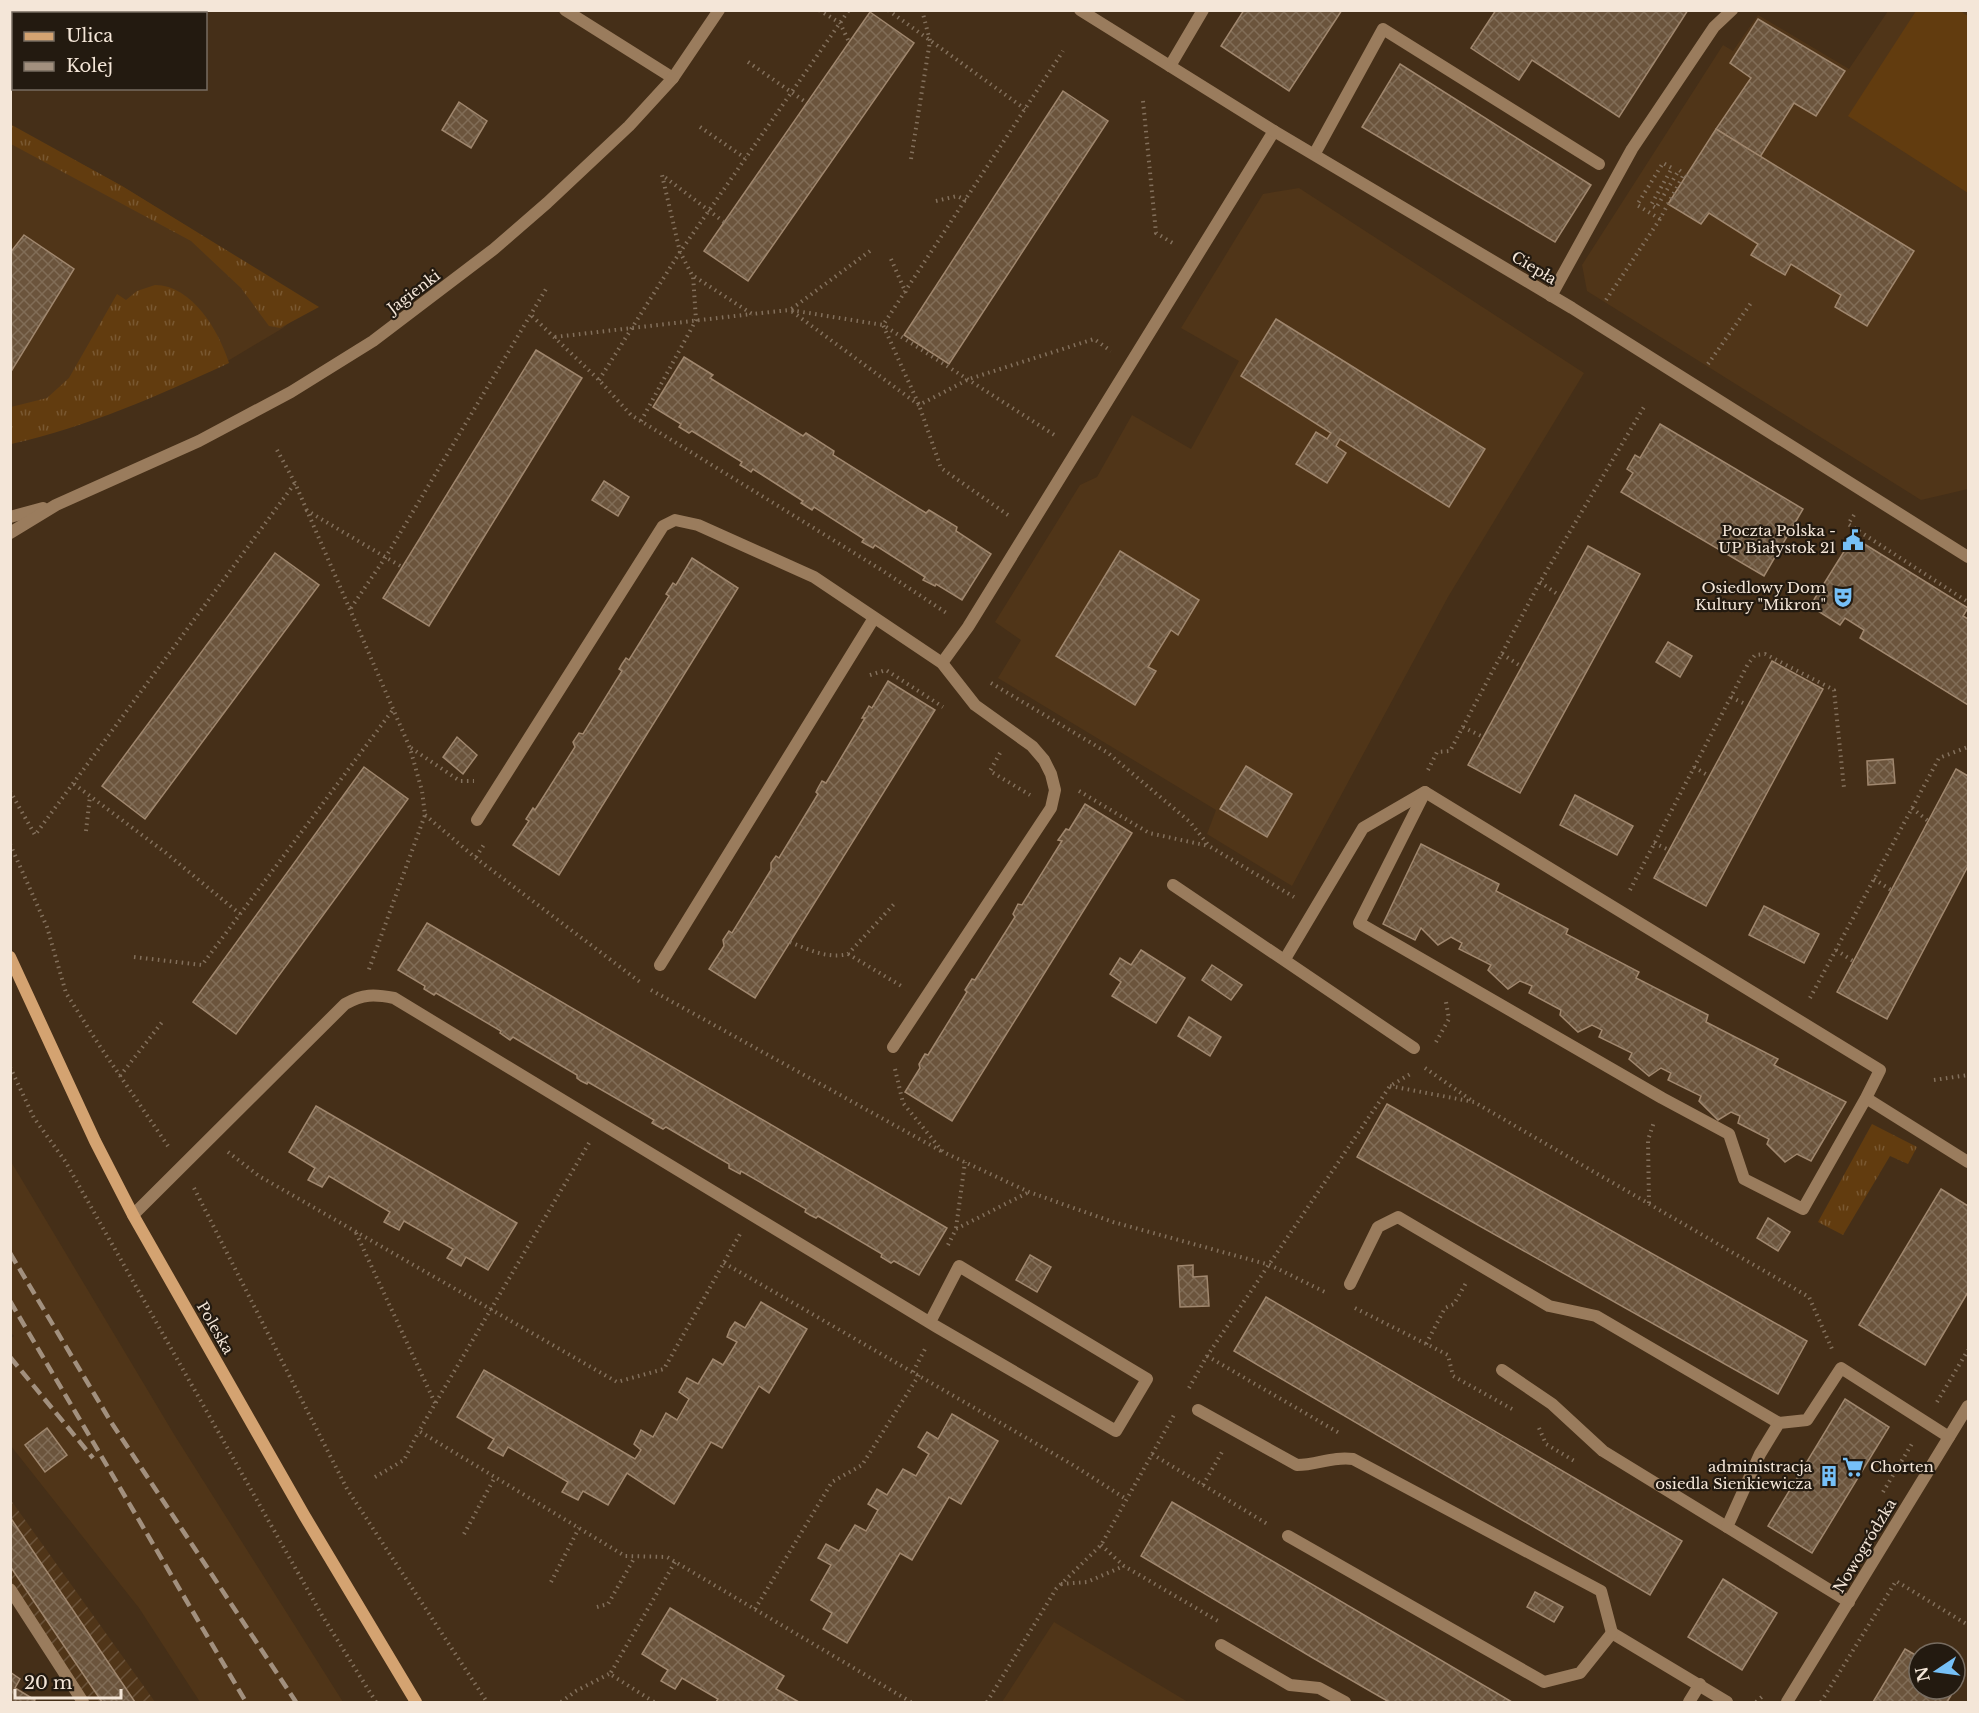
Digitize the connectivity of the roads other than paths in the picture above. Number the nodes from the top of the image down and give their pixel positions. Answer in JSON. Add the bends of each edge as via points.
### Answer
{"nodes":[{"id":1,"x":565,"y":10,"type":"edge"},
{"id":2,"x":719,"y":10,"type":"edge"},
{"id":3,"x":1080,"y":10,"type":"edge"},
{"id":4,"x":1203,"y":10,"type":"edge"},
{"id":5,"x":1732,"y":10,"type":"edge"},
{"id":6,"x":1170,"y":66,"type":"junction"},
{"id":7,"x":673,"y":78,"type":"junction"},
{"id":8,"x":1274,"y":130,"type":"junction"},
{"id":9,"x":1315,"y":153,"type":"junction"},
{"id":10,"x":1599,"y":164,"type":"dead end"},
{"id":11,"x":1551,"y":296,"type":"junction"},
{"id":12,"x":56,"y":505,"type":"junction"},
{"id":13,"x":10,"y":517,"type":"edge"},
{"id":14,"x":10,"y":533,"type":"edge"},
{"id":15,"x":1968,"y":557,"type":"edge"},
{"id":16,"x":874,"y":618,"type":"junction"},
{"id":17,"x":942,"y":663,"type":"junction"},
{"id":18,"x":1425,"y":792,"type":"junction"},
{"id":19,"x":477,"y":820,"type":"dead end"},
{"id":20,"x":1173,"y":885,"type":"dead end"},
{"id":21,"x":10,"y":957,"type":"edge"},
{"id":22,"x":1285,"y":959,"type":"junction"},
{"id":23,"x":660,"y":964,"type":"dead end"},
{"id":24,"x":893,"y":1047,"type":"road end"},
{"id":25,"x":1413,"y":1048,"type":"dead end"},
{"id":26,"x":1866,"y":1098,"type":"junction"},
{"id":27,"x":1968,"y":1162,"type":"edge"},
{"id":28,"x":134,"y":1215,"type":"junction"},
{"id":29,"x":1350,"y":1284,"type":"dead end"},
{"id":30,"x":930,"y":1322,"type":"junction"},
{"id":31,"x":1502,"y":1370,"type":"dead end"},
{"id":32,"x":1968,"y":1406,"type":"edge"},
{"id":33,"x":1198,"y":1410,"type":"dead end"},
{"id":34,"x":1779,"y":1423,"type":"junction"},
{"id":35,"x":1949,"y":1437,"type":"junction"},
{"id":36,"x":1727,"y":1527,"type":"junction"},
{"id":37,"x":1288,"y":1536,"type":"road end"},
{"id":38,"x":10,"y":1589,"type":"edge"},
{"id":39,"x":1849,"y":1602,"type":"junction"},
{"id":40,"x":1612,"y":1633,"type":"junction"},
{"id":41,"x":1221,"y":1645,"type":"road end"},
{"id":42,"x":1700,"y":1684,"type":"junction"},
{"id":43,"x":83,"y":1702,"type":"edge"},
{"id":44,"x":416,"y":1702,"type":"edge"},
{"id":45,"x":1345,"y":1702,"type":"edge"},
{"id":46,"x":1689,"y":1702,"type":"edge"},
{"id":47,"x":1727,"y":1702,"type":"edge"},
{"id":48,"x":1787,"y":1702,"type":"edge"}],
"edges":[{"from":1,"to":7,"type":"street"},
{"from":2,"to":7,"type":"street","name":"Jagienki"},
{"from":3,"to":6,"type":"street","name":"Ciepła"},
{"from":4,"to":6,"type":"street"},
{"from":5,"to":11,"type":"street","via":[[1714,27],[1632,149]]},
{"from":6,"to":8,"type":"street","name":"Ciepła"},
{"from":7,"to":12,"type":"street","name":"Jagienki","via":[[629,126],[547,203],[374,341],[291,392],[199,441]]},
{"from":8,"to":9,"type":"street","name":"Ciepła"},
{"from":8,"to":17,"type":"street","via":[[968,627]]},
{"from":9,"to":10,"type":"street","via":[[1383,29]]},
{"from":9,"to":11,"type":"street","name":"Ciepła"},
{"from":11,"to":15,"type":"street","name":"Ciepła"},
{"from":12,"to":13,"type":"street","name":"Jagienki"},
{"from":12,"to":14,"type":"street","name":"Jagienki"},
{"from":16,"to":17,"type":"street"},
{"from":16,"to":19,"type":"street","via":[[814,577],[698,525],[675,520],[657,532]]},
{"from":16,"to":23,"type":"street"},
{"from":17,"to":24,"type":"street","via":[[975,705],[1032,746],[1051,774],[1055,790],[1051,807]]},
{"from":18,"to":22,"type":"street","via":[[1363,828]]},
{"from":18,"to":26,"type":"street","via":[[1880,1070]]},
{"from":18,"to":26,"type":"street","via":[[1359,924],[1729,1134],[1744,1179],[1803,1209]]},
{"from":20,"to":22,"type":"street"},
{"from":21,"to":28,"type":"main road","name":"Poleska","via":[[94,1141]]},
{"from":22,"to":25,"type":"street"},
{"from":26,"to":27,"type":"street"},
{"from":28,"to":30,"type":"street","via":[[345,1004],[359,996],[375,994],[394,998]]},
{"from":28,"to":44,"type":"main road","name":"Poleska","via":[[304,1515]]},
{"from":29,"to":34,"type":"street","via":[[1378,1227],[1398,1217],[1549,1305],[1596,1316]]},
{"from":30,"to":30,"type":"street","via":[[1116,1431],[1147,1379],[958,1266]]},
{"from":31,"to":36,"type":"street","via":[[1552,1404],[1604,1451]]},
{"from":32,"to":35,"type":"street","name":"Nowogródzka"},
{"from":33,"to":40,"type":"street","via":[[1297,1465],[1313,1465],[1338,1457],[1353,1459],[1601,1591]]},
{"from":34,"to":35,"type":"street","via":[[1808,1420],[1841,1368]]},
{"from":34,"to":36,"type":"street","via":[[1760,1454]]},
{"from":35,"to":39,"type":"street","name":"Nowogródzka"},
{"from":36,"to":39,"type":"street"},
{"from":37,"to":40,"type":"street","via":[[1544,1682],[1580,1673]]},
{"from":38,"to":43,"type":"street"},
{"from":39,"to":48,"type":"street","name":"Nowogródzka"},
{"from":40,"to":42,"type":"street"},
{"from":41,"to":45,"type":"street","via":[[1290,1685],[1319,1688]]},
{"from":42,"to":46,"type":"street"},
{"from":42,"to":47,"type":"street"}]}
